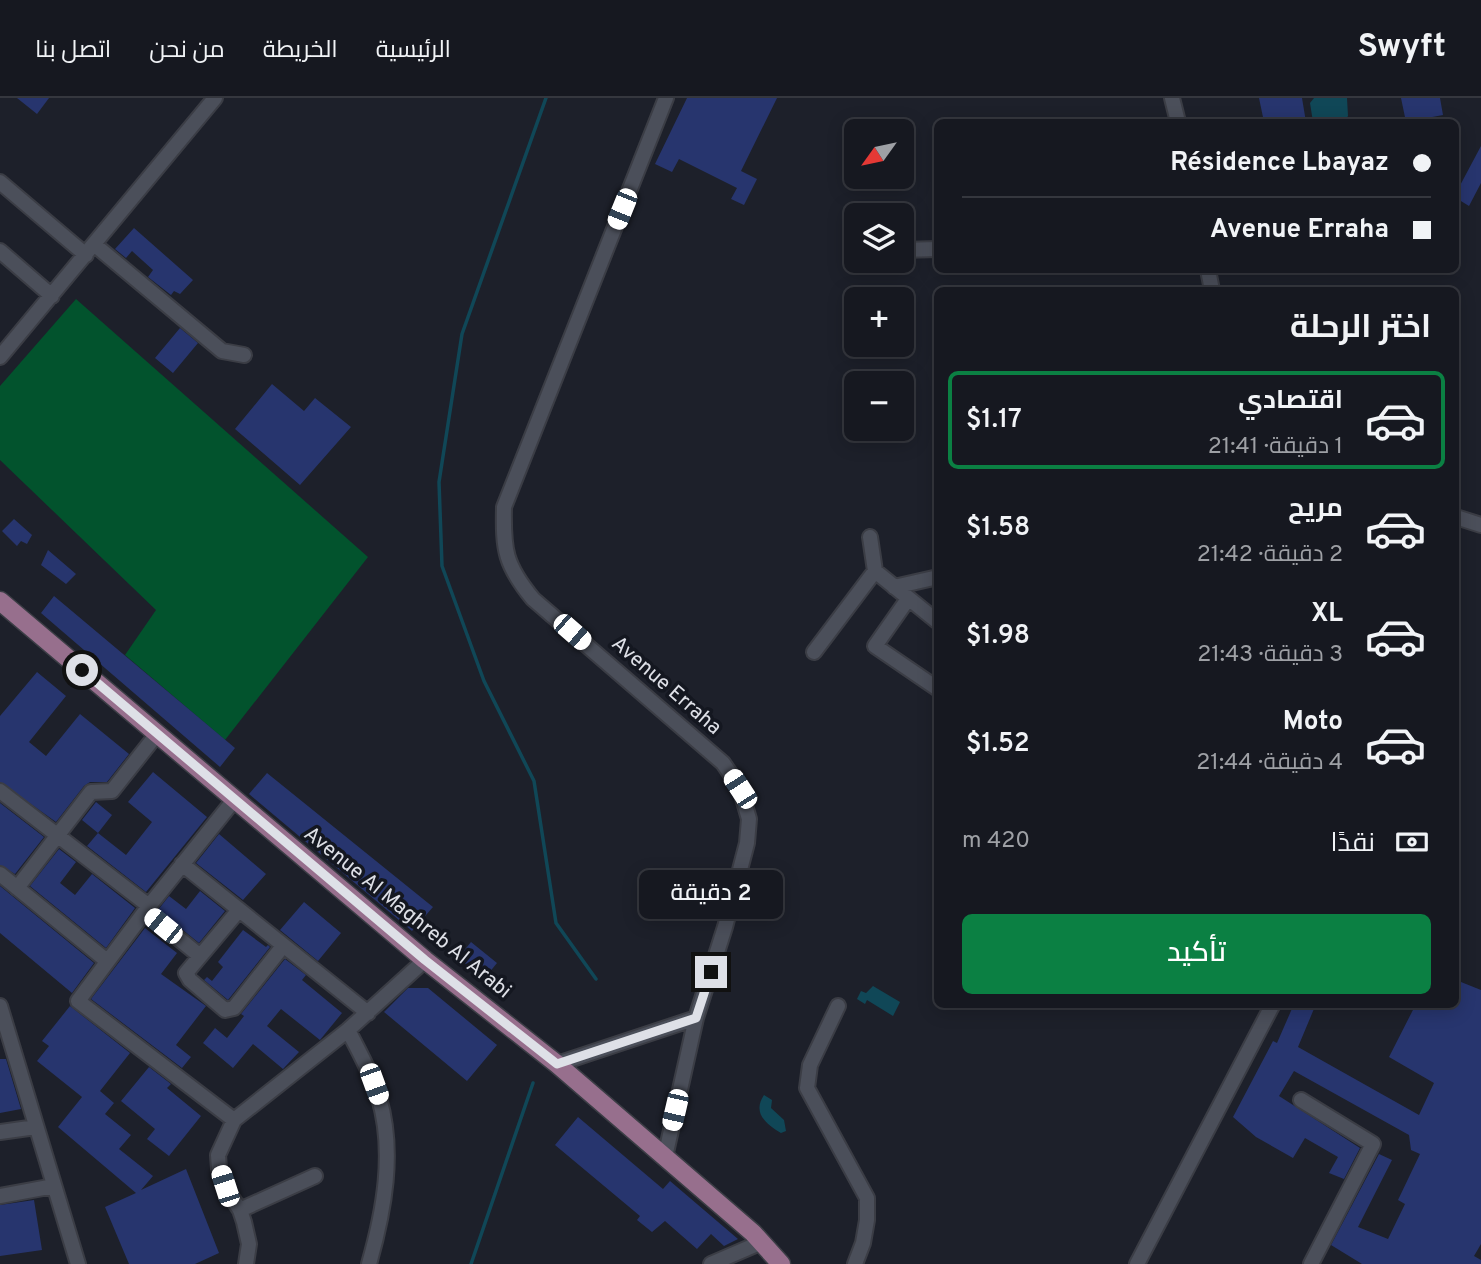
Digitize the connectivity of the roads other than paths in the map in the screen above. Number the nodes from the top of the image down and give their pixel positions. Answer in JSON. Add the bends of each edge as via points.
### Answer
{"nodes":[{"id":1,"x":215,"y":98,"type":"edge"},
{"id":2,"x":666,"y":98,"type":"edge"},
{"id":3,"x":1172,"y":98,"type":"edge"},
{"id":4,"x":1177,"y":119,"type":"edge"},
{"id":5,"x":0,"y":182,"type":"edge"},
{"id":6,"x":934,"y":248,"type":"edge"},
{"id":7,"x":914,"y":249,"type":"edge"},
{"id":8,"x":90,"y":250,"type":"junction"},
{"id":9,"x":0,"y":251,"type":"edge"},
{"id":10,"x":52,"y":296,"type":"junction"},
{"id":11,"x":244,"y":355,"type":"dead end"},
{"id":12,"x":0,"y":357,"type":"edge"},
{"id":13,"x":1459,"y":518,"type":"edge"},
{"id":14,"x":1481,"y":525,"type":"edge"},
{"id":15,"x":870,"y":537,"type":"dead end"},
{"id":16,"x":875,"y":570,"type":"junction"},
{"id":17,"x":934,"y":579,"type":"edge"},
{"id":18,"x":894,"y":587,"type":"junction"},
{"id":19,"x":908,"y":599,"type":"junction"},
{"id":20,"x":2,"y":609,"type":"edge"},
{"id":21,"x":934,"y":619,"type":"edge"},
{"id":22,"x":814,"y":652,"type":"dead end"},
{"id":23,"x":934,"y":686,"type":"edge"},
{"id":24,"x":157,"y":734,"type":"junction"},
{"id":25,"x":0,"y":790,"type":"edge"},
{"id":26,"x":233,"y":800,"type":"junction"},
{"id":27,"x":58,"y":835,"type":"junction"},
{"id":28,"x":182,"y":864,"type":"junction"},
{"id":29,"x":0,"y":874,"type":"edge"},
{"id":30,"x":17,"y":888,"type":"junction"},
{"id":31,"x":147,"y":908,"type":"junction"},
{"id":32,"x":239,"y":910,"type":"junction"},
{"id":33,"x":283,"y":946,"type":"junction"},
{"id":34,"x":200,"y":956,"type":"junction"},
{"id":35,"x":425,"y":960,"type":"junction"},
{"id":36,"x":107,"y":961,"type":"junction"},
{"id":37,"x":0,"y":1006,"type":"edge"},
{"id":38,"x":838,"y":1006,"type":"dead end"},
{"id":39,"x":1271,"y":1008,"type":"edge"},
{"id":40,"x":368,"y":1013,"type":"junction"},
{"id":41,"x":696,"y":1018,"type":"junction"},
{"id":42,"x":348,"y":1030,"type":"junction"},
{"id":43,"x":557,"y":1064,"type":"junction"},
{"id":44,"x":1301,"y":1100,"type":"dead end"},
{"id":45,"x":234,"y":1120,"type":"junction"},
{"id":46,"x":36,"y":1128,"type":"junction"},
{"id":47,"x":0,"y":1132,"type":"edge"},
{"id":48,"x":665,"y":1157,"type":"junction"},
{"id":49,"x":315,"y":1176,"type":"dead end"},
{"id":50,"x":54,"y":1186,"type":"junction"},
{"id":51,"x":0,"y":1196,"type":"edge"},
{"id":52,"x":240,"y":1210,"type":"junction"},
{"id":53,"x":762,"y":1242,"type":"junction"},
{"id":54,"x":78,"y":1264,"type":"edge"},
{"id":55,"x":246,"y":1264,"type":"edge"},
{"id":56,"x":369,"y":1264,"type":"edge"},
{"id":57,"x":711,"y":1264,"type":"edge"},
{"id":58,"x":781,"y":1264,"type":"edge"},
{"id":59,"x":855,"y":1264,"type":"edge"},
{"id":60,"x":1137,"y":1264,"type":"edge"},
{"id":61,"x":1311,"y":1264,"type":"edge"}],
"edges":[{"from":1,"to":8,"type":"street"},
{"from":2,"to":41,"type":"street","name":"Avenue Erraha","via":[[504,507],[503,549],[533,599],[723,763],[740,789],[748,819],[747,843]]},
{"from":3,"to":4,"type":"street"},
{"from":5,"to":8,"type":"street"},
{"from":6,"to":7,"type":"street"},
{"from":8,"to":10,"type":"street"},
{"from":8,"to":11,"type":"street","via":[[222,351]]},
{"from":9,"to":10,"type":"street"},
{"from":10,"to":12,"type":"street"},
{"from":13,"to":14,"type":"street"},
{"from":15,"to":16,"type":"street"},
{"from":16,"to":18,"type":"street"},
{"from":16,"to":22,"type":"street"},
{"from":17,"to":18,"type":"street"},
{"from":18,"to":19,"type":"street"},
{"from":19,"to":21,"type":"street"},
{"from":19,"to":23,"type":"street","via":[[875,646]]},
{"from":20,"to":24,"type":"main road","name":"Avenue Al Maghreb Al Arabi"},
{"from":24,"to":26,"type":"main road","name":"Avenue Al Maghreb Al Arabi"},
{"from":24,"to":27,"type":"street","via":[[112,791],[91,792]]},
{"from":25,"to":27,"type":"street"},
{"from":26,"to":28,"type":"street"},
{"from":26,"to":35,"type":"main road","name":"Avenue Al Maghreb Al Arabi"},
{"from":27,"to":30,"type":"street"},
{"from":27,"to":31,"type":"street"},
{"from":28,"to":31,"type":"street"},
{"from":28,"to":32,"type":"street"},
{"from":29,"to":30,"type":"street"},
{"from":30,"to":36,"type":"street"},
{"from":31,"to":34,"type":"street"},
{"from":31,"to":36,"type":"street"},
{"from":32,"to":33,"type":"street"},
{"from":32,"to":34,"type":"street"},
{"from":33,"to":34,"type":"street","via":[[229,1011],[188,978],[188,970]]},
{"from":33,"to":40,"type":"street"},
{"from":35,"to":40,"type":"street"},
{"from":35,"to":43,"type":"main road","name":"Avenue Al Maghreb Al Arabi"},
{"from":36,"to":45,"type":"street","via":[[79,1004]]},
{"from":37,"to":46,"type":"street"},
{"from":38,"to":59,"type":"street","via":[[810,1065],[807,1088],[867,1198],[863,1243]]},
{"from":39,"to":60,"type":"street"},
{"from":40,"to":42,"type":"street"},
{"from":41,"to":43,"type":"street"},
{"from":41,"to":48,"type":"street","name":"Avenue Erraha"},
{"from":42,"to":45,"type":"street"},
{"from":42,"to":56,"type":"street","via":[[379,1098],[387,1147],[378,1234]]},
{"from":43,"to":48,"type":"main road","name":"Avenue Al Maghreb Al Arabi"},
{"from":44,"to":61,"type":"street","via":[[1373,1144]]},
{"from":45,"to":52,"type":"street","via":[[218,1155],[225,1186]]},
{"from":46,"to":47,"type":"street"},
{"from":46,"to":50,"type":"street"},
{"from":48,"to":53,"type":"main road","name":"Avenue Al Maghreb Al Arabi"},
{"from":49,"to":52,"type":"street"},
{"from":50,"to":51,"type":"street"},
{"from":50,"to":54,"type":"street"},
{"from":52,"to":55,"type":"street","via":[[249,1244]]},
{"from":53,"to":57,"type":"street"},
{"from":53,"to":58,"type":"main road","name":"Avenue Al Maghreb Al Arabi"}]}
